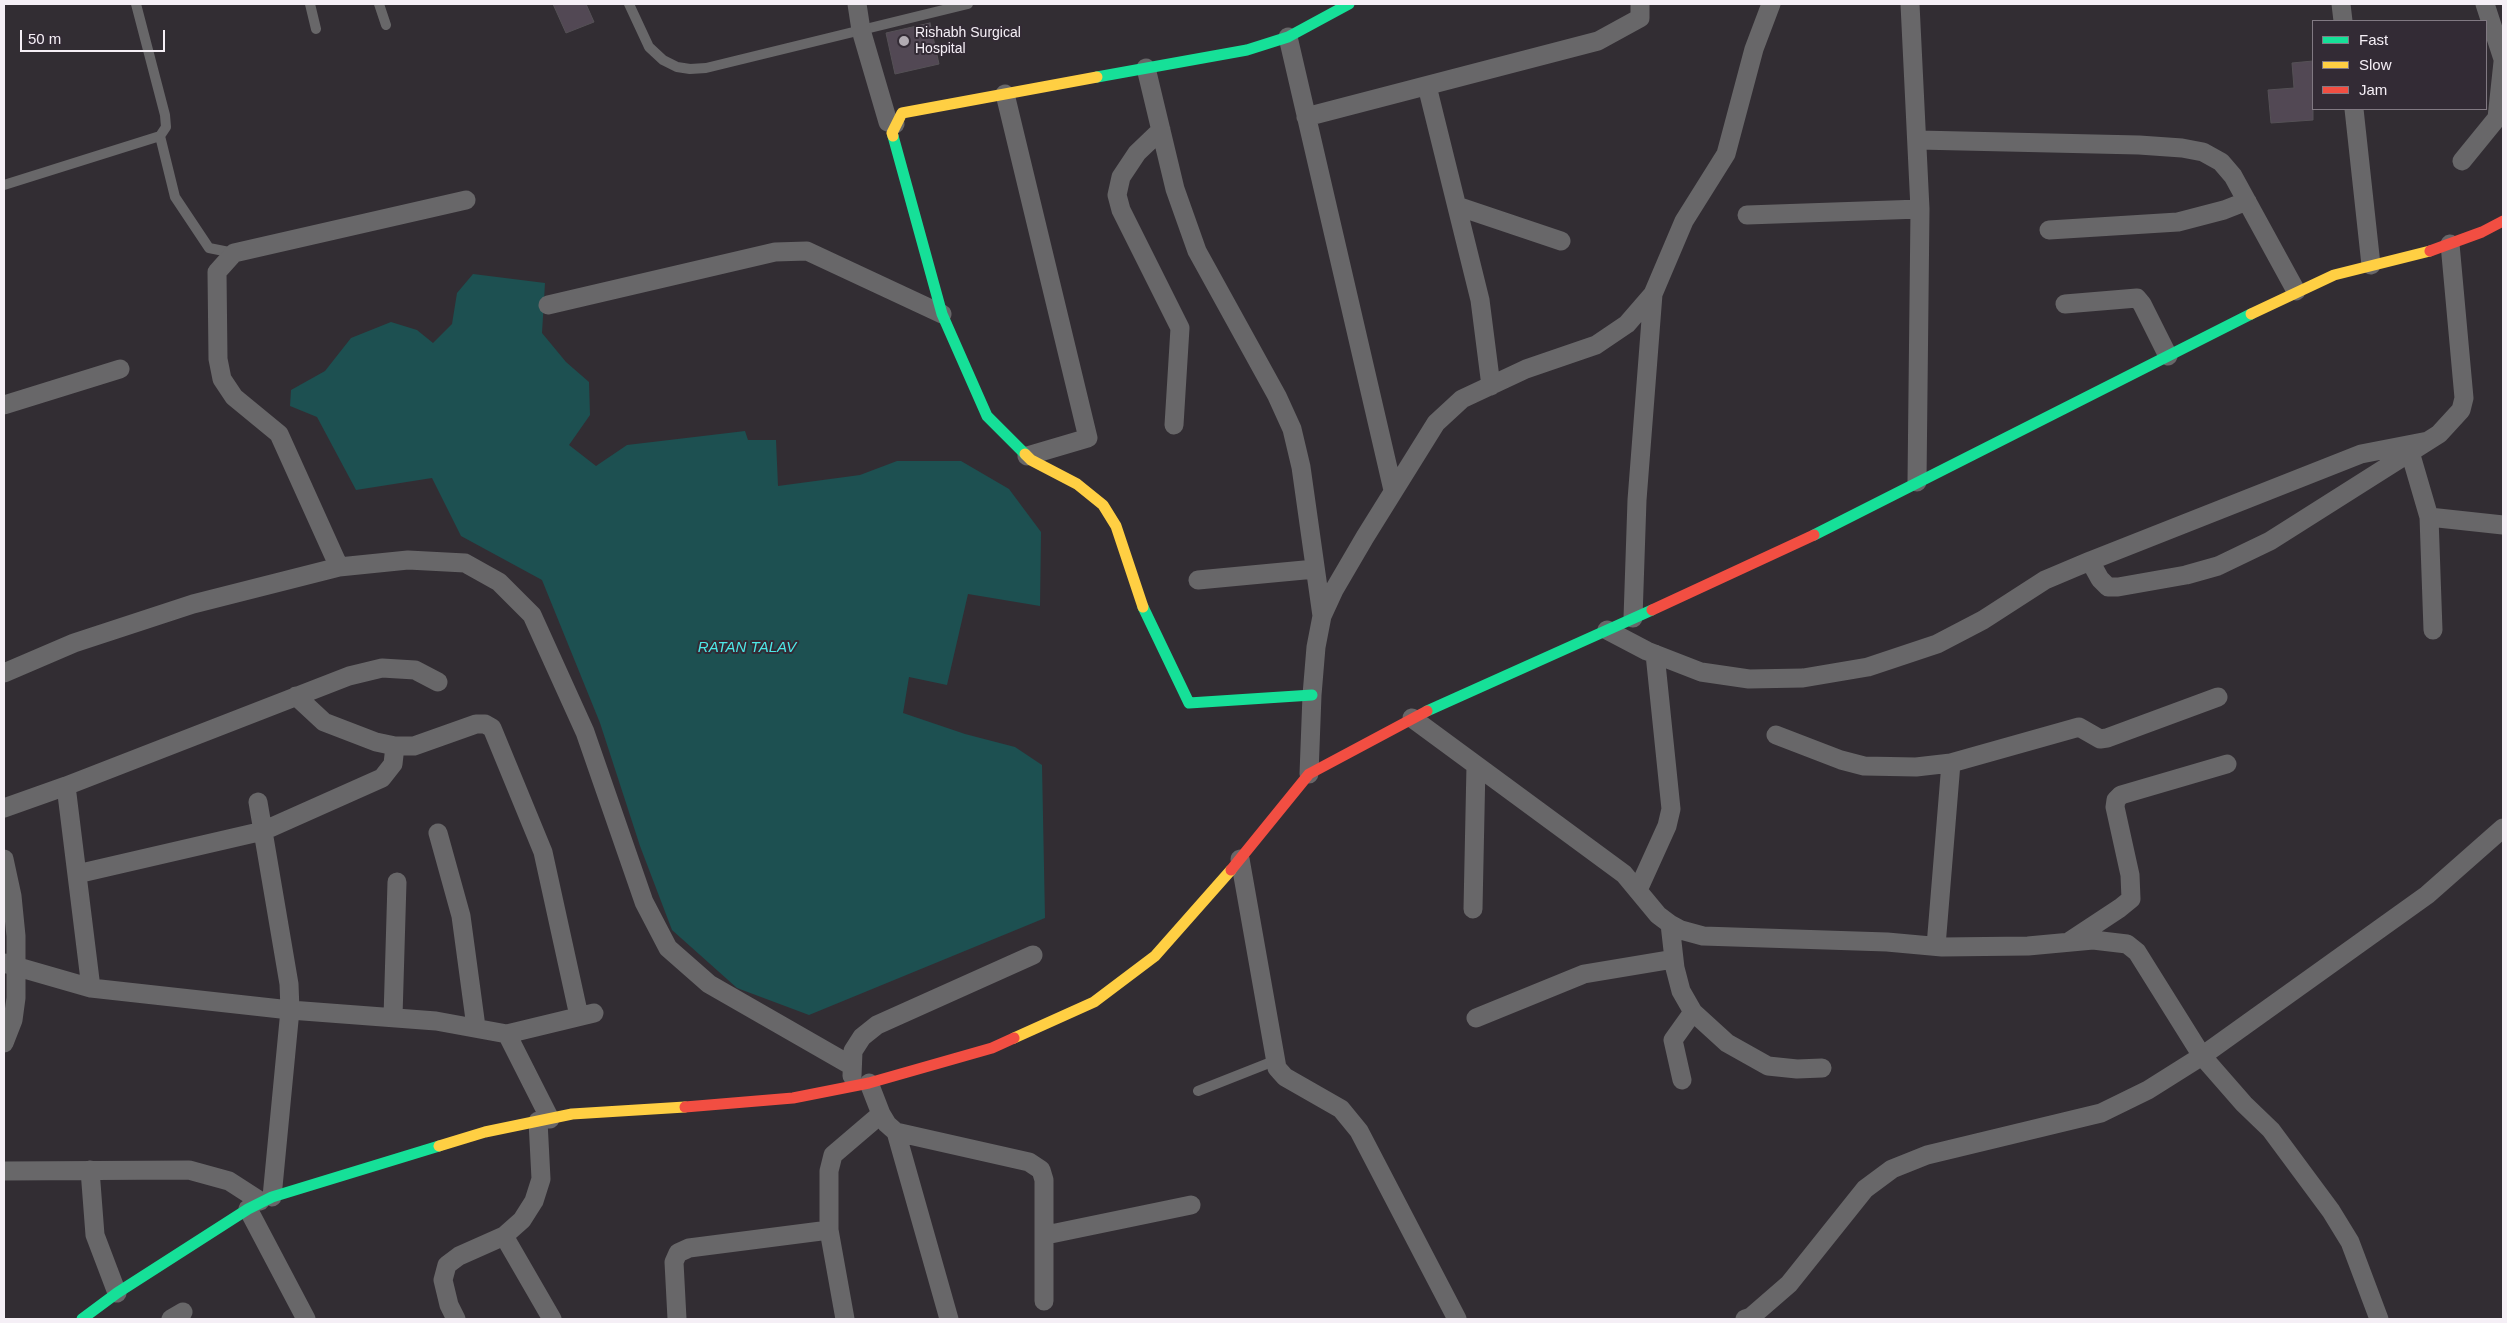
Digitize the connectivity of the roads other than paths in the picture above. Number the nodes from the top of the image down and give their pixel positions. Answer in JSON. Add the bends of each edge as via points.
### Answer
{"nodes":[{"id":1,"x":136,"y":4,"type":"edge"},
{"id":2,"x":310,"y":4,"type":"edge"},
{"id":3,"x":379,"y":4,"type":"edge"},
{"id":4,"x":629,"y":4,"type":"edge"},
{"id":5,"x":857,"y":4,"type":"edge"},
{"id":6,"x":968,"y":4,"type":"edge"},
{"id":7,"x":1349,"y":4,"type":"edge"},
{"id":8,"x":1640,"y":4,"type":"edge"},
{"id":9,"x":1771,"y":4,"type":"edge"},
{"id":10,"x":1910,"y":4,"type":"edge"},
{"id":11,"x":2341,"y":4,"type":"edge"},
{"id":12,"x":2485,"y":4,"type":"edge"},
{"id":13,"x":2344,"y":20,"type":"edge"},
{"id":14,"x":386,"y":25,"type":"dead end"},
{"id":15,"x":316,"y":29,"type":"dead end"},
{"id":16,"x":861,"y":30,"type":"junction"},
{"id":17,"x":1288,"y":37,"type":"junction"},
{"id":18,"x":2502,"y":54,"type":"edge"},
{"id":19,"x":1146,"y":68,"type":"junction"},
{"id":20,"x":1427,"y":86,"type":"junction"},
{"id":21,"x":1005,"y":94,"type":"junction"},
{"id":22,"x":2354,"y":110,"type":"edge"},
{"id":23,"x":1306,"y":117,"type":"junction"},
{"id":24,"x":895,"y":124,"type":"junction"},
{"id":25,"x":1161,"y":130,"type":"junction"},
{"id":26,"x":160,"y":136,"type":"junction"},
{"id":27,"x":1918,"y":140,"type":"junction"},
{"id":28,"x":2462,"y":161,"type":"dead end"},
{"id":29,"x":4,"y":185,"type":"edge"},
{"id":30,"x":466,"y":200,"type":"dead end"},
{"id":31,"x":2247,"y":201,"type":"junction"},
{"id":32,"x":1457,"y":206,"type":"junction"},
{"id":33,"x":1920,"y":209,"type":"junction"},
{"id":34,"x":1747,"y":215,"type":"dead end"},
{"id":35,"x":2503,"y":221,"type":"edge"},
{"id":36,"x":2049,"y":230,"type":"dead end"},
{"id":37,"x":1561,"y":241,"type":"dead end"},
{"id":38,"x":2450,"y":244,"type":"junction"},
{"id":39,"x":234,"y":253,"type":"junction"},
{"id":40,"x":2371,"y":265,"type":"junction"},
{"id":41,"x":2296,"y":291,"type":"junction"},
{"id":42,"x":1653,"y":294,"type":"junction"},
{"id":43,"x":2065,"y":304,"type":"dead end"},
{"id":44,"x":548,"y":305,"type":"dead end"},
{"id":45,"x":942,"y":314,"type":"junction"},
{"id":46,"x":2168,"y":356,"type":"junction"},
{"id":47,"x":120,"y":369,"type":"dead end"},
{"id":48,"x":1491,"y":386,"type":"junction"},
{"id":49,"x":4,"y":405,"type":"edge"},
{"id":50,"x":1174,"y":425,"type":"dead end"},
{"id":51,"x":2428,"y":441,"type":"junction"},
{"id":52,"x":2410,"y":452,"type":"junction"},
{"id":53,"x":1027,"y":456,"type":"junction"},
{"id":54,"x":1917,"y":482,"type":"junction"},
{"id":55,"x":1393,"y":490,"type":"junction"},
{"id":56,"x":2429,"y":517,"type":"junction"},
{"id":57,"x":2503,"y":525,"type":"edge"},
{"id":58,"x":2090,"y":561,"type":"junction"},
{"id":59,"x":339,"y":567,"type":"junction"},
{"id":60,"x":1316,"y":569,"type":"junction"},
{"id":61,"x":1198,"y":580,"type":"dead end"},
{"id":62,"x":1322,"y":616,"type":"junction"},
{"id":63,"x":1633,"y":618,"type":"junction"},
{"id":64,"x":1607,"y":630,"type":"junction"},
{"id":65,"x":2433,"y":630,"type":"dead end"},
{"id":66,"x":1655,"y":654,"type":"junction"},
{"id":67,"x":4,"y":673,"type":"edge"},
{"id":68,"x":438,"y":682,"type":"dead end"},
{"id":69,"x":1312,"y":695,"type":"junction"},
{"id":70,"x":296,"y":696,"type":"junction"},
{"id":71,"x":2218,"y":697,"type":"dead end"},
{"id":72,"x":1412,"y":718,"type":"junction"},
{"id":73,"x":1776,"y":735,"type":"dead end"},
{"id":74,"x":395,"y":746,"type":"junction"},
{"id":75,"x":1951,"y":763,"type":"junction"},
{"id":76,"x":2227,"y":764,"type":"dead end"},
{"id":77,"x":1476,"y":766,"type":"junction"},
{"id":78,"x":1310,"y":774,"type":"junction"},
{"id":79,"x":66,"y":786,"type":"junction"},
{"id":80,"x":258,"y":802,"type":"dead end"},
{"id":81,"x":4,"y":808,"type":"edge"},
{"id":82,"x":2503,"y":828,"type":"edge"},
{"id":83,"x":264,"y":831,"type":"junction"},
{"id":84,"x":438,"y":833,"type":"dead end"},
{"id":85,"x":4,"y":859,"type":"edge"},
{"id":86,"x":1240,"y":859,"type":"junction"},
{"id":87,"x":76,"y":874,"type":"junction"},
{"id":88,"x":397,"y":882,"type":"dead end"},
{"id":89,"x":1638,"y":890,"type":"junction"},
{"id":90,"x":1473,"y":909,"type":"dead end"},
{"id":91,"x":1670,"y":924,"type":"junction"},
{"id":92,"x":2067,"y":943,"type":"junction"},
{"id":93,"x":1936,"y":946,"type":"junction"},
{"id":94,"x":1033,"y":955,"type":"dead end"},
{"id":95,"x":1674,"y":959,"type":"junction"},
{"id":96,"x":9,"y":965,"type":"edge"},
{"id":97,"x":91,"y":988,"type":"junction"},
{"id":98,"x":290,"y":1010,"type":"junction"},
{"id":99,"x":1693,"y":1012,"type":"junction"},
{"id":100,"x":393,"y":1017,"type":"junction"},
{"id":101,"x":1476,"y":1018,"type":"dead end"},
{"id":102,"x":476,"y":1027,"type":"junction"},
{"id":103,"x":507,"y":1034,"type":"junction"},
{"id":104,"x":4,"y":1044,"type":"edge"},
{"id":105,"x":2202,"y":1056,"type":"junction"},
{"id":106,"x":1274,"y":1061,"type":"junction"},
{"id":107,"x":852,"y":1066,"type":"junction"},
{"id":108,"x":1822,"y":1068,"type":"dead end"},
{"id":109,"x":1682,"y":1080,"type":"dead end"},
{"id":110,"x":860,"y":1085,"type":"junction"},
{"id":111,"x":1198,"y":1091,"type":"dead end"},
{"id":112,"x":881,"y":1114,"type":"junction"},
{"id":113,"x":544,"y":1120,"type":"junction"},
{"id":114,"x":896,"y":1132,"type":"junction"},
{"id":115,"x":90,"y":1170,"type":"junction"},
{"id":116,"x":4,"y":1171,"type":"edge"},
{"id":117,"x":260,"y":1202,"type":"junction"},
{"id":118,"x":1191,"y":1205,"type":"dead end"},
{"id":119,"x":829,"y":1230,"type":"junction"},
{"id":120,"x":1046,"y":1235,"type":"junction"},
{"id":121,"x":504,"y":1236,"type":"junction"},
{"id":122,"x":117,"y":1293,"type":"junction"},
{"id":123,"x":1044,"y":1301,"type":"dead end"},
{"id":124,"x":82,"y":1319,"type":"edge"},
{"id":125,"x":306,"y":1319,"type":"edge"},
{"id":126,"x":456,"y":1319,"type":"edge"},
{"id":127,"x":552,"y":1319,"type":"edge"},
{"id":128,"x":677,"y":1319,"type":"edge"},
{"id":129,"x":845,"y":1319,"type":"edge"},
{"id":130,"x":950,"y":1319,"type":"edge"},
{"id":131,"x":1457,"y":1319,"type":"edge"},
{"id":132,"x":1745,"y":1319,"type":"edge"},
{"id":133,"x":2379,"y":1319,"type":"edge"}],
"edges":[{"from":1,"to":26,"type":"lane","via":[[165,115],[166,127]]},
{"from":2,"to":15,"type":"lane"},
{"from":3,"to":14,"type":"lane"},
{"from":4,"to":16,"type":"lane","via":[[649,47],[663,60],[690,69],[706,68]]},
{"from":5,"to":16,"type":"street"},
{"from":6,"to":16,"type":"lane"},
{"from":7,"to":17,"type":"street"},
{"from":8,"to":20,"type":"street","via":[[1640,18],[1598,41]]},
{"from":9,"to":42,"type":"street","via":[[1754,49],[1726,154],[1684,221]]},
{"from":10,"to":27,"type":"street"},
{"from":11,"to":13,"type":"street"},
{"from":12,"to":18,"type":"street"},
{"from":16,"to":24,"type":"street","via":[[888,122]]},
{"from":17,"to":19,"type":"street","via":[[1247,50]]},
{"from":17,"to":23,"type":"street"},
{"from":18,"to":28,"type":"street","via":[[2497,118]]},
{"from":19,"to":21,"type":"street"},
{"from":19,"to":25,"type":"street"},
{"from":20,"to":23,"type":"street"},
{"from":20,"to":32,"type":"street"},
{"from":21,"to":24,"type":"street","via":[[902,113]]},
{"from":21,"to":53,"type":"street","via":[[1088,438]]},
{"from":22,"to":40,"type":"street"},
{"from":23,"to":55,"type":"street"},
{"from":24,"to":45,"type":"street","via":[[892,133],[895,146]]},
{"from":25,"to":50,"type":"street","via":[[1137,153],[1121,177],[1116,195],[1180,328]]},
{"from":25,"to":60,"type":"street","via":[[1175,189],[1197,251],[1292,429]]},
{"from":26,"to":29,"type":"lane"},
{"from":26,"to":39,"type":"lane","via":[[175,197],[209,248]]},
{"from":27,"to":31,"type":"street","via":[[2182,148],[2203,152],[2221,162]]},
{"from":27,"to":33,"type":"street"},
{"from":30,"to":39,"type":"street"},
{"from":31,"to":36,"type":"street","via":[[2178,222]]},
{"from":31,"to":41,"type":"street"},
{"from":32,"to":37,"type":"street"},
{"from":32,"to":48,"type":"street","via":[[1480,300]]},
{"from":33,"to":34,"type":"street"},
{"from":33,"to":54,"type":"street"},
{"from":35,"to":38,"type":"street"},
{"from":38,"to":40,"type":"street"},
{"from":38,"to":51,"type":"street","via":[[2464,398],[2462,410],[2455,420]]},
{"from":39,"to":59,"type":"street","via":[[217,272],[218,359],[222,379],[234,397],[279,434]]},
{"from":40,"to":41,"type":"street","via":[[2334,275]]},
{"from":41,"to":46,"type":"street"},
{"from":42,"to":48,"type":"street","via":[[1627,324],[1596,345],[1526,369]]},
{"from":42,"to":63,"type":"street","via":[[1636,500]]},
{"from":43,"to":46,"type":"street","via":[[2137,298]]},
{"from":44,"to":45,"type":"street","via":[[775,252],[807,251]]},
{"from":45,"to":53,"type":"street","via":[[987,416]]},
{"from":46,"to":54,"type":"street"},
{"from":47,"to":49,"type":"street"},
{"from":48,"to":55,"type":"street","via":[[1462,399],[1436,423]]},
{"from":51,"to":52,"type":"street"},
{"from":51,"to":58,"type":"street","via":[[2362,454]]},
{"from":52,"to":56,"type":"street"},
{"from":52,"to":58,"type":"street","via":[[2270,541],[2218,566],[2186,575],[2108,587]]},
{"from":53,"to":69,"type":"street","via":[[1077,484],[1103,505],[1116,526],[1147,620],[1189,703]]},
{"from":54,"to":63,"type":"street","via":[[1770,556]]},
{"from":55,"to":62,"type":"street"},
{"from":56,"to":57,"type":"street"},
{"from":56,"to":65,"type":"street"},
{"from":58,"to":66,"type":"street","via":[[2045,580],[1983,620],[1937,644],[1868,667],[1803,678],[1749,679],[1701,672]]},
{"from":59,"to":67,"type":"street","via":[[193,604],[74,643]]},
{"from":59,"to":107,"type":"street","via":[[408,560],[465,563],[500,582],[532,615],[585,732],[644,902],[668,948],[709,984]]},
{"from":60,"to":61,"type":"street"},
{"from":60,"to":62,"type":"street"},
{"from":62,"to":69,"type":"street"},
{"from":63,"to":64,"type":"street"},
{"from":64,"to":66,"type":"street"},
{"from":64,"to":72,"type":"street"},
{"from":66,"to":89,"type":"street","via":[[1671,809],[1667,826]]},
{"from":68,"to":70,"type":"street","via":[[415,670],[382,668],[348,676]]},
{"from":69,"to":78,"type":"street"},
{"from":70,"to":74,"type":"street","via":[[324,722]]},
{"from":70,"to":79,"type":"street"},
{"from":71,"to":75,"type":"street","via":[[2107,738],[2100,739],[2079,727],[2069,728]]},
{"from":72,"to":77,"type":"street"},
{"from":72,"to":78,"type":"street"},
{"from":73,"to":75,"type":"street","via":[[1864,766],[1916,767]]},
{"from":74,"to":83,"type":"street","via":[[393,764],[382,778]]},
{"from":74,"to":103,"type":"street","via":[[414,746],[476,724],[492,728],[543,852],[586,1015]]},
{"from":75,"to":93,"type":"street"},
{"from":76,"to":92,"type":"street","via":[[2121,795],[2116,800],[2130,875],[2130,899]]},
{"from":77,"to":89,"type":"street","via":[[1624,874]]},
{"from":77,"to":90,"type":"street"},
{"from":78,"to":86,"type":"street"},
{"from":79,"to":81,"type":"street"},
{"from":79,"to":87,"type":"street"},
{"from":80,"to":83,"type":"street"},
{"from":82,"to":105,"type":"street","via":[[2427,895]]},
{"from":83,"to":87,"type":"street"},
{"from":83,"to":98,"type":"street","via":[[289,984]]},
{"from":84,"to":102,"type":"street","via":[[461,916]]},
{"from":85,"to":96,"type":"street","via":[[16,936]]},
{"from":86,"to":106,"type":"street"},
{"from":86,"to":110,"type":"street","via":[[1155,956],[1094,1002],[992,1048]]},
{"from":87,"to":97,"type":"street"},
{"from":88,"to":100,"type":"street"},
{"from":89,"to":91,"type":"street","via":[[1658,915]]},
{"from":91,"to":93,"type":"street","via":[[1703,936]]},
{"from":91,"to":95,"type":"street"},
{"from":92,"to":93,"type":"street","via":[[2002,947]]},
{"from":92,"to":105,"type":"street","via":[[2113,941],[2127,944],[2137,952]]},
{"from":94,"to":107,"type":"street","via":[[877,1025],[862,1037],[853,1051]]},
{"from":95,"to":99,"type":"street","via":[[1682,991]]},
{"from":95,"to":101,"type":"street","via":[[1584,974]]},
{"from":96,"to":97,"type":"street"},
{"from":96,"to":104,"type":"street","via":[[14,1012]]},
{"from":97,"to":98,"type":"street"},
{"from":98,"to":100,"type":"street"},
{"from":98,"to":117,"type":"street"},
{"from":99,"to":108,"type":"street","via":[[1727,1043],[1768,1066]]},
{"from":99,"to":109,"type":"street","via":[[1672,1040]]},
{"from":100,"to":102,"type":"street"},
{"from":102,"to":103,"type":"street"},
{"from":103,"to":113,"type":"street"},
{"from":105,"to":132,"type":"street","via":[[2148,1090],[2101,1113],[1927,1155],[1892,1169],[1864,1189],[1789,1284]]},
{"from":105,"to":133,"type":"street","via":[[2271,1130],[2310,1182],[2350,1242]]},
{"from":106,"to":111,"type":"lane"},
{"from":106,"to":131,"type":"street","via":[[1280,1073],[1341,1109],[1359,1131]]},
{"from":107,"to":110,"type":"street"},
{"from":110,"to":112,"type":"street"},
{"from":110,"to":113,"type":"street","via":[[793,1098],[572,1114]]},
{"from":112,"to":114,"type":"street","via":[[886,1124]]},
{"from":112,"to":119,"type":"street","via":[[833,1155],[828,1184]]},
{"from":113,"to":117,"type":"street","via":[[485,1132]]},
{"from":113,"to":121,"type":"street","via":[[540,1179],[534,1201],[522,1220]]},
{"from":114,"to":120,"type":"street","via":[[1029,1162],[1041,1170]]},
{"from":114,"to":130,"type":"street"},
{"from":115,"to":116,"type":"street"},
{"from":115,"to":117,"type":"street","via":[[189,1170],[229,1181]]},
{"from":115,"to":122,"type":"street","via":[[94,1235]]},
{"from":117,"to":122,"type":"street"},
{"from":117,"to":125,"type":"street"},
{"from":118,"to":120,"type":"street"},
{"from":119,"to":128,"type":"street","via":[[689,1248],[678,1253],[674,1262]]},
{"from":119,"to":129,"type":"street"},
{"from":120,"to":123,"type":"street"},
{"from":121,"to":126,"type":"street","via":[[447,1264],[443,1280]]},
{"from":121,"to":127,"type":"street"},
{"from":122,"to":124,"type":"street"}]}
